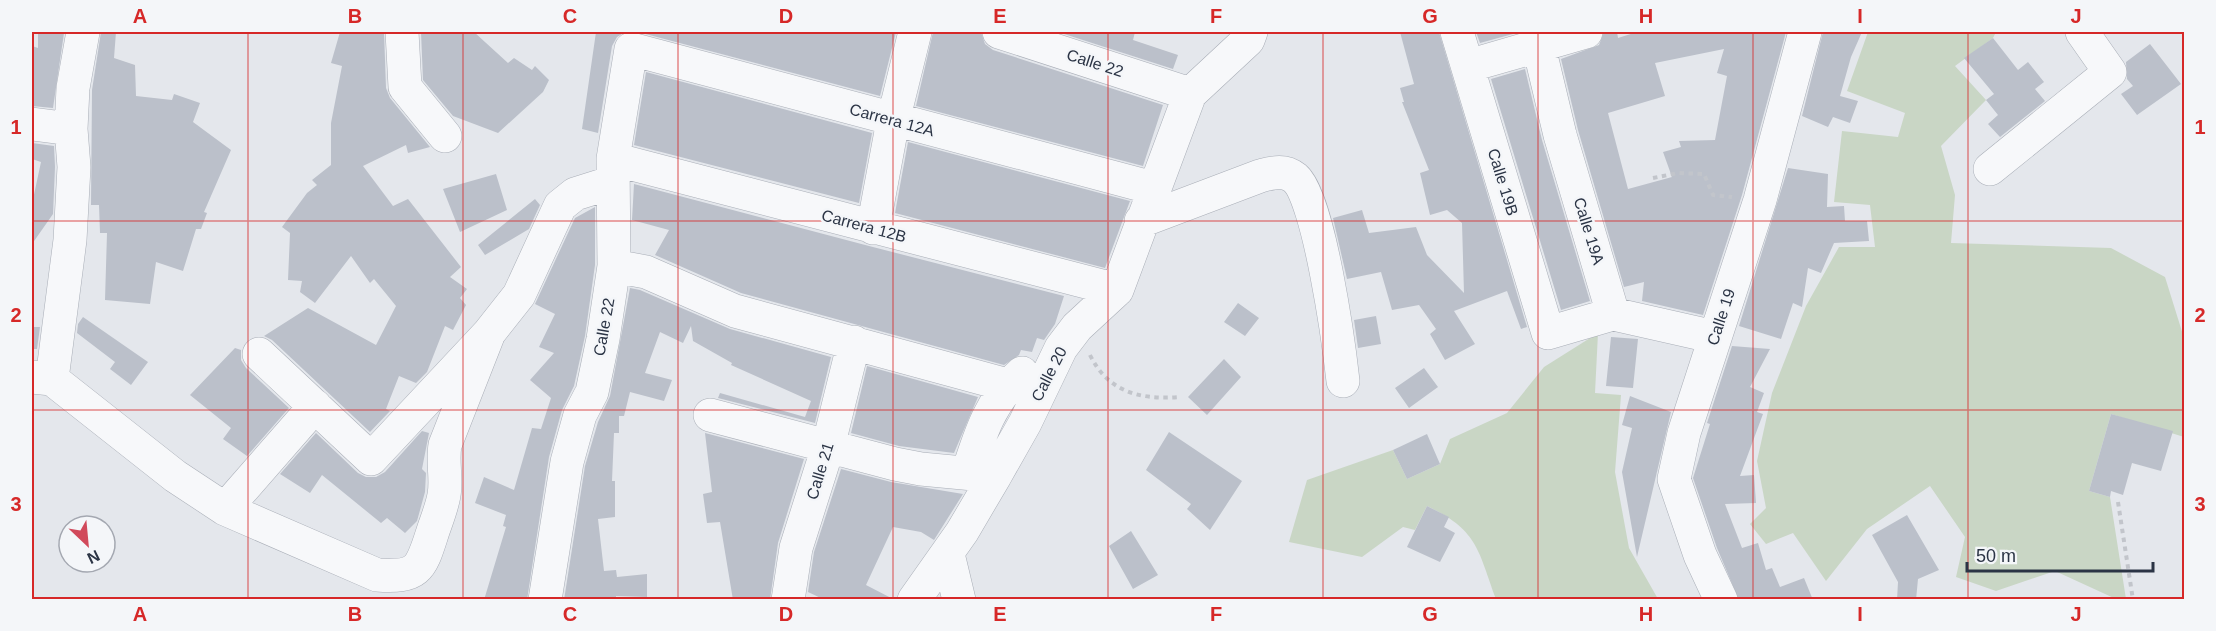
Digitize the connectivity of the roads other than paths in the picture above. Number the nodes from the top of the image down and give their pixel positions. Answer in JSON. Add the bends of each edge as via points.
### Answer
{"nodes":[{"id":1,"x":83,"y":32,"type":"edge"},
{"id":2,"x":402,"y":32,"type":"edge"},
{"id":3,"x":915,"y":32,"type":"edge"},
{"id":4,"x":999,"y":32,"type":"edge"},
{"id":5,"x":1251,"y":32,"type":"edge"},
{"id":6,"x":1457,"y":32,"type":"edge"},
{"id":7,"x":1586,"y":32,"type":"edge"},
{"id":8,"x":1805,"y":32,"type":"edge"},
{"id":9,"x":2082,"y":32,"type":"edge"},
{"id":10,"x":1539,"y":47,"type":"junction"},
{"id":11,"x":631,"y":49,"type":"joint"},
{"id":12,"x":1467,"y":66,"type":"junction"},
{"id":13,"x":1190,"y":94,"type":"junction"},
{"id":14,"x":894,"y":121,"type":"junction"},
{"id":15,"x":32,"y":124,"type":"edge"},
{"id":16,"x":70,"y":129,"type":"junction"},
{"id":17,"x":445,"y":136,"type":"dead end"},
{"id":18,"x":1990,"y":169,"type":"dead end"},
{"id":19,"x":613,"y":170,"type":"junction"},
{"id":20,"x":1153,"y":188,"type":"junction"},
{"id":21,"x":1141,"y":221,"type":"junction"},
{"id":22,"x":873,"y":228,"type":"junction"},
{"id":23,"x":614,"y":266,"type":"junction"},
{"id":24,"x":1117,"y":290,"type":"junction"},
{"id":25,"x":1613,"y":314,"type":"junction"},
{"id":26,"x":489,"y":333,"type":"junction"},
{"id":27,"x":1714,"y":336,"type":"junction"},
{"id":28,"x":1069,"y":338,"type":"junction"},
{"id":29,"x":854,"y":342,"type":"junction"},
{"id":30,"x":259,"y":354,"type":"dead end"},
{"id":31,"x":42,"y":378,"type":"edge"},
{"id":32,"x":1343,"y":381,"type":"dead end"},
{"id":33,"x":1007,"y":385,"type":"junction"},
{"id":34,"x":315,"y":406,"type":"junction"},
{"id":35,"x":710,"y":415,"type":"dead end"},
{"id":36,"x":828,"y":447,"type":"junction"},
{"id":37,"x":982,"y":474,"type":"junction"},
{"id":38,"x":225,"y":510,"type":"junction"},
{"id":39,"x":948,"y":554,"type":"junction"},
{"id":40,"x":545,"y":600,"type":"edge"},
{"id":41,"x":788,"y":600,"type":"edge"},
{"id":42,"x":914,"y":600,"type":"edge"},
{"id":43,"x":959,"y":600,"type":"edge"},
{"id":44,"x":1721,"y":600,"type":"edge"}],
"edges":[{"from":1,"to":16,"type":"street"},
{"from":2,"to":17,"type":"street","via":[[405,87]]},
{"from":3,"to":14,"type":"street"},
{"from":4,"to":13,"type":"street","name":"Calle 22"},
{"from":5,"to":13,"type":"street","name":"Calle 20","via":[[1248,40]]},
{"from":6,"to":12,"type":"street","name":"Calle 19B"},
{"from":7,"to":10,"type":"street"},
{"from":8,"to":27,"type":"street","name":"Calle 19","via":[[1760,200]]},
{"from":9,"to":18,"type":"street","via":[[2110,72]]},
{"from":10,"to":12,"type":"street"},
{"from":10,"to":25,"type":"street","name":"Calle 19A","via":[[1560,135]]},
{"from":11,"to":14,"type":"street","name":"Carrera 12A"},
{"from":11,"to":19,"type":"street","name":"Calle 22"},
{"from":12,"to":25,"type":"street","name":"Calle 19B","via":[[1548,333]]},
{"from":13,"to":20,"type":"street","name":"Calle 20"},
{"from":14,"to":20,"type":"street","name":"Carrera 12A"},
{"from":14,"to":22,"type":"street"},
{"from":15,"to":16,"type":"street"},
{"from":16,"to":31,"type":"street","via":[[74,167],[70,240]]},
{"from":19,"to":22,"type":"street","name":"Carrera 12B"},
{"from":19,"to":23,"type":"street","name":"Calle 22"},
{"from":19,"to":26,"type":"street","via":[[560,206],[519,295]]},
{"from":20,"to":21,"type":"street","name":"Calle 20"},
{"from":21,"to":24,"type":"street","name":"Calle 20"},
{"from":21,"to":32,"type":"street","via":[[1260,176],[1279,171],[1295,177],[1308,197],[1319,234]]},
{"from":22,"to":24,"type":"street","name":"Carrera 12B"},
{"from":23,"to":29,"type":"street","via":[[646,272],[735,311]]},
{"from":23,"to":40,"type":"street","name":"Calle 22","via":[[592,392],[580,415],[567,462]]},
{"from":24,"to":28,"type":"street","name":"Calle 20"},
{"from":25,"to":27,"type":"street"},
{"from":26,"to":34,"type":"street","via":[[370,459]]},
{"from":26,"to":38,"type":"street","via":[[445,445],[445,494],[423,563],[410,573],[377,575]]},
{"from":27,"to":44,"type":"street","name":"Calle 19","via":[[1674,478],[1700,555]]},
{"from":28,"to":33,"type":"street"},
{"from":28,"to":37,"type":"street","name":"Calle 20","via":[[1025,423]]},
{"from":29,"to":33,"type":"street"},
{"from":29,"to":36,"type":"street","name":"Calle 21"},
{"from":30,"to":34,"type":"street"},
{"from":31,"to":38,"type":"street"},
{"from":33,"to":37,"type":"street","via":[[989,413]]},
{"from":34,"to":38,"type":"street"},
{"from":35,"to":36,"type":"street"},
{"from":36,"to":37,"type":"street","via":[[921,469]]},
{"from":36,"to":41,"type":"street","name":"Calle 21","via":[[796,548]]},
{"from":37,"to":39,"type":"street"},
{"from":39,"to":42,"type":"street"},
{"from":39,"to":43,"type":"street"}]}
